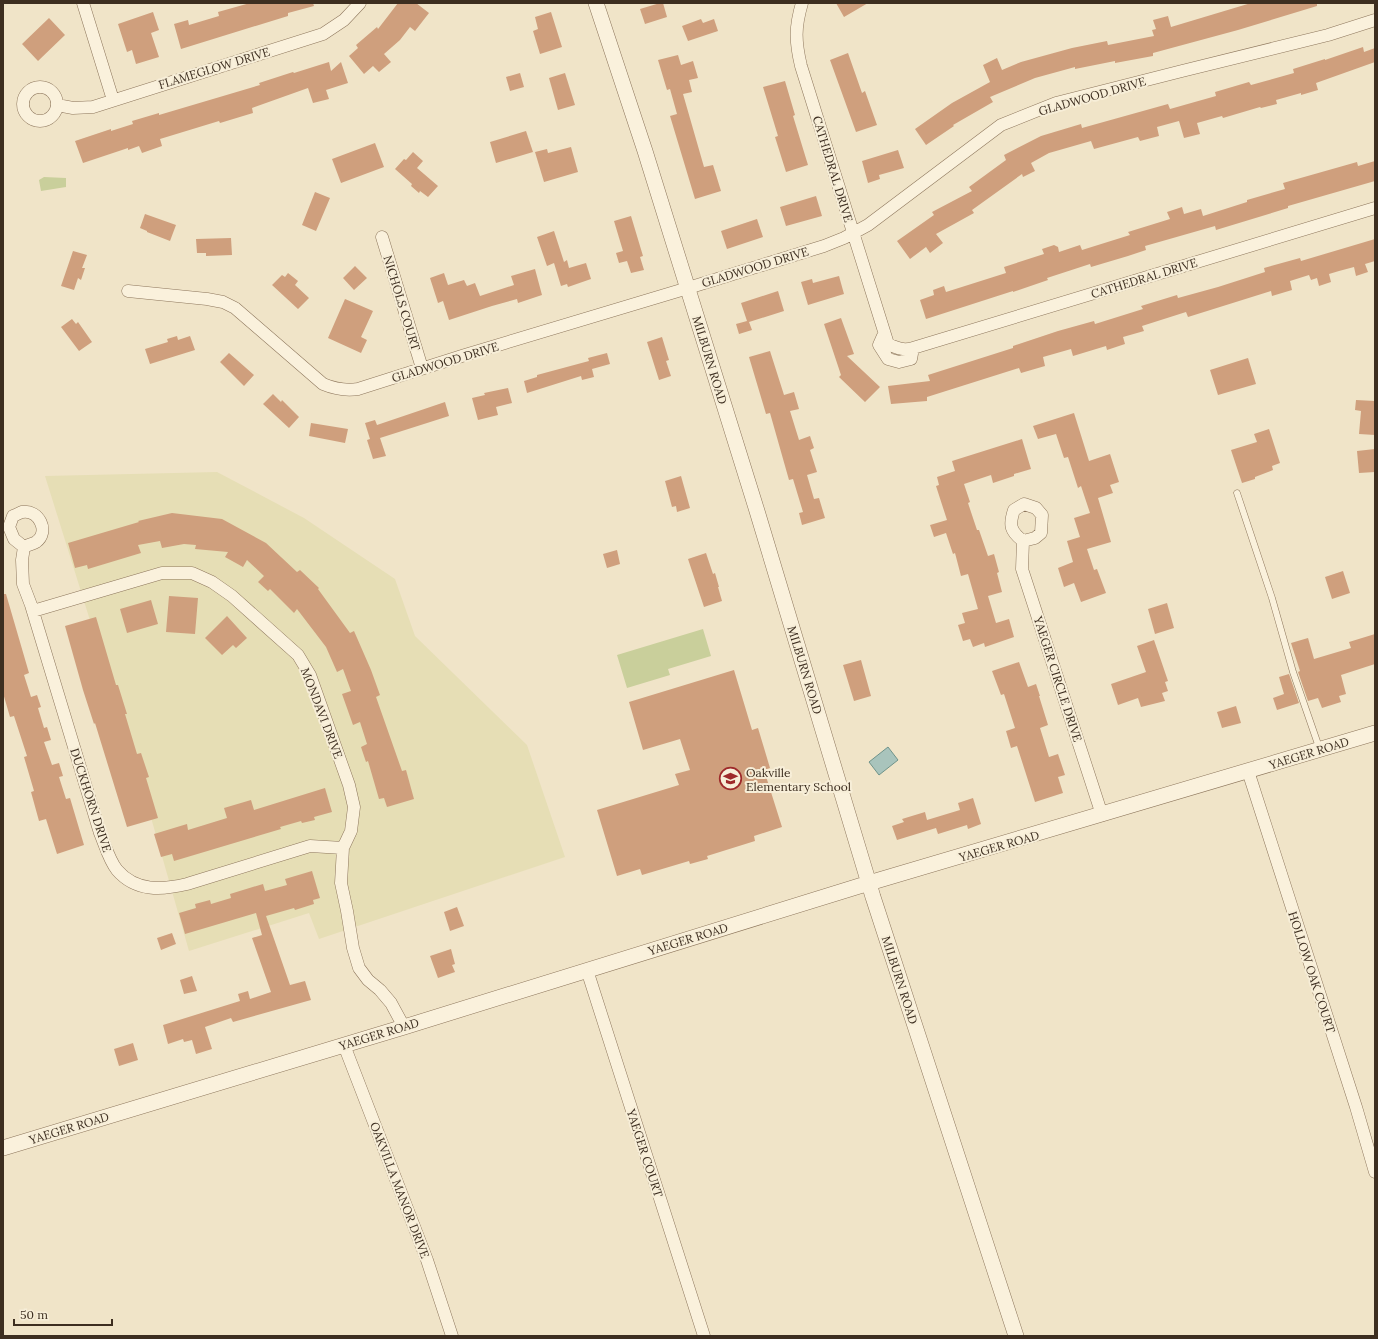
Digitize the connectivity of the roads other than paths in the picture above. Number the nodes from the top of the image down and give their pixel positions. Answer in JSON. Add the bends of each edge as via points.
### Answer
{"nodes":[{"id":1,"x":82,"y":3,"type":"edge"},
{"id":2,"x":360,"y":3,"type":"edge"},
{"id":3,"x":596,"y":3,"type":"edge"},
{"id":4,"x":802,"y":3,"type":"edge"},
{"id":5,"x":1375,"y":20,"type":"edge"},
{"id":6,"x":113,"y":100,"type":"junction"},
{"id":7,"x":57,"y":105,"type":"dead end"},
{"id":8,"x":1375,"y":208,"type":"edge"},
{"id":9,"x":854,"y":234,"type":"junction"},
{"id":10,"x":382,"y":237,"type":"dead end"},
{"id":11,"x":688,"y":288,"type":"junction"},
{"id":12,"x":128,"y":291,"type":"dead end"},
{"id":13,"x":422,"y":368,"type":"junction"},
{"id":14,"x":1237,"y":493,"type":"dead end"},
{"id":15,"x":1022,"y":542,"type":"dead end"},
{"id":16,"x":24,"y":546,"type":"dead end"},
{"id":17,"x":33,"y":611,"type":"junction"},
{"id":18,"x":1375,"y":733,"type":"edge"},
{"id":19,"x":1320,"y":750,"type":"junction"},
{"id":20,"x":1248,"y":771,"type":"junction"},
{"id":21,"x":1102,"y":815,"type":"junction"},
{"id":22,"x":343,"y":848,"type":"junction"},
{"id":23,"x":869,"y":883,"type":"junction"},
{"id":24,"x":587,"y":970,"type":"junction"},
{"id":25,"x":404,"y":1027,"type":"junction"},
{"id":26,"x":344,"y":1045,"type":"junction"},
{"id":27,"x":3,"y":1148,"type":"edge"},
{"id":28,"x":1375,"y":1172,"type":"edge"},
{"id":29,"x":452,"y":1336,"type":"edge"},
{"id":30,"x":704,"y":1336,"type":"edge"},
{"id":31,"x":1016,"y":1336,"type":"edge"}],
"edges":[{"from":1,"to":6,"type":"street"},
{"from":2,"to":6,"type":"street","name":"FLAMEGLOW DRIVE","via":[[344,20],[323,34]]},
{"from":3,"to":11,"type":"street","name":"MILBURN ROAD"},
{"from":4,"to":9,"type":"street","name":"CATHEDRAL DRIVE","via":[[798,18],[797,52]]},
{"from":5,"to":9,"type":"street","name":"GLADWOOD DRIVE","via":[[1328,35],[1056,103],[1001,126]]},
{"from":6,"to":7,"type":"street","name":"FLAMEGLOW DRIVE","via":[[93,107],[73,108]]},
{"from":8,"to":9,"type":"street","name":"CATHEDRAL DRIVE","via":[[908,350],[888,344]]},
{"from":9,"to":11,"type":"street","name":"GLADWOOD DRIVE","via":[[824,246]]},
{"from":10,"to":13,"type":"street","name":"NICHOLS COURT"},
{"from":11,"to":13,"type":"street","name":"GLADWOOD DRIVE"},
{"from":11,"to":23,"type":"street","name":"MILBURN ROAD"},
{"from":12,"to":13,"type":"street","name":"GLADWOOD DRIVE","via":[[223,302],[235,308],[323,384],[335,389],[358,389]]},
{"from":14,"to":19,"type":"lane"},
{"from":15,"to":21,"type":"street","name":"YAEGER CIRCLE DRIVE","via":[[1022,569]]},
{"from":16,"to":17,"type":"street","name":"DUCKHORN DRIVE","via":[[23,584]]},
{"from":17,"to":22,"type":"street","name":"MONDAVI DRIVE","via":[[162,573],[192,574],[212,582],[232,596],[298,655],[310,675],[349,785],[354,807],[351,831]]},
{"from":17,"to":22,"type":"street","name":"DUCKHORN DRIVE","via":[[100,834],[117,870],[129,880],[149,888],[168,888],[310,846]]},
{"from":18,"to":19,"type":"street","name":"YAEGER ROAD"},
{"from":19,"to":20,"type":"street","name":"YAEGER ROAD"},
{"from":20,"to":21,"type":"street","name":"YAEGER ROAD"},
{"from":20,"to":28,"type":"street","name":"HOLLOW OAK COURT"},
{"from":21,"to":23,"type":"street","name":"YAEGER ROAD"},
{"from":22,"to":25,"type":"street","name":"MONDAVI DRIVE","via":[[341,883],[359,968],[391,1003]]},
{"from":23,"to":24,"type":"street","name":"YAEGER ROAD"},
{"from":23,"to":31,"type":"street","name":"MILBURN ROAD"},
{"from":24,"to":25,"type":"street","name":"YAEGER ROAD"},
{"from":24,"to":30,"type":"street","name":"YAEGER COURT"},
{"from":25,"to":26,"type":"street","name":"YAEGER ROAD"},
{"from":26,"to":27,"type":"street","name":"YAEGER ROAD"},
{"from":26,"to":29,"type":"street","name":"OAKVILLA MANOR DRIVE","via":[[427,1260]]}]}
